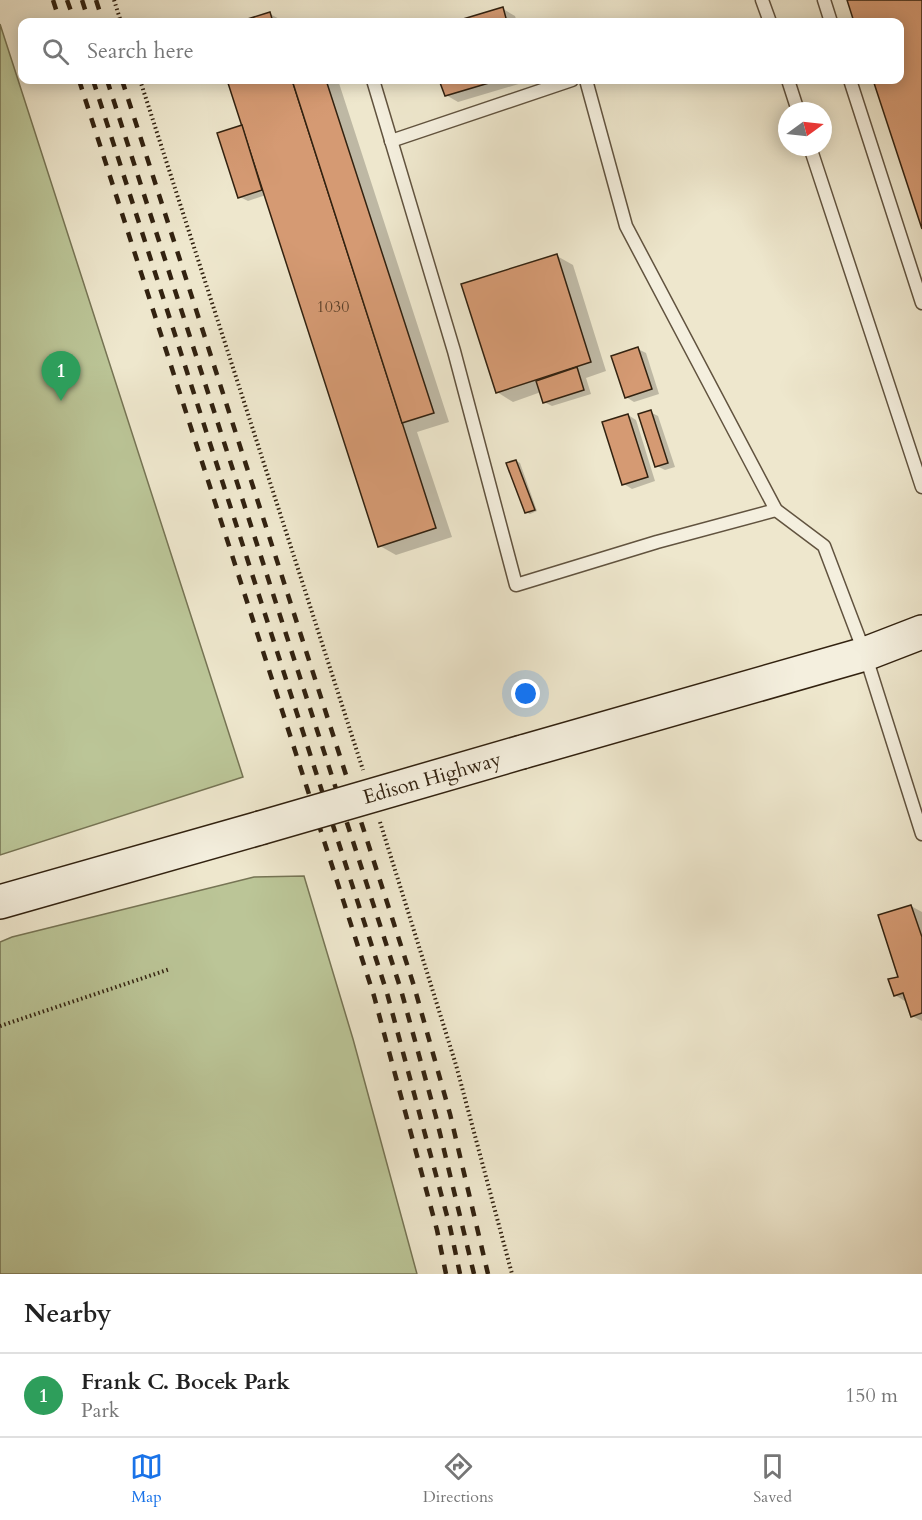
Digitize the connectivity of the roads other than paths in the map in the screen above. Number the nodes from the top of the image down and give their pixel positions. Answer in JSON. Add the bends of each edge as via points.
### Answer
{"nodes":[{"id":1,"x":762,"y":0,"type":"edge"},
{"id":2,"x":824,"y":0,"type":"edge"},
{"id":3,"x":769,"y":18,"type":"edge"},
{"id":4,"x":830,"y":18,"type":"edge"},
{"id":5,"x":374,"y":84,"type":"edge"},
{"id":6,"x":560,"y":84,"type":"edge"},
{"id":7,"x":587,"y":84,"type":"edge"},
{"id":8,"x":789,"y":84,"type":"edge"},
{"id":9,"x":851,"y":84,"type":"edge"},
{"id":10,"x":795,"y":102,"type":"edge"},
{"id":11,"x":391,"y":141,"type":"junction"},
{"id":12,"x":813,"y":156,"type":"edge"},
{"id":13,"x":922,"y":303,"type":"edge"},
{"id":14,"x":922,"y":487,"type":"edge"},
{"id":15,"x":776,"y":510,"type":"junction"},
{"id":16,"x":922,"y":632,"type":"edge"},
{"id":17,"x":922,"y":643,"type":"edge"},
{"id":18,"x":865,"y":654,"type":"junction"},
{"id":19,"x":922,"y":834,"type":"edge"},
{"id":20,"x":11,"y":899,"type":"edge"}],
"edges":[{"from":1,"to":3,"type":"lane"},
{"from":2,"to":4,"type":"lane"},
{"from":5,"to":11,"type":"lane"},
{"from":6,"to":11,"type":"lane"},
{"from":7,"to":15,"type":"lane","via":[[626,226]]},
{"from":8,"to":10,"type":"lane"},
{"from":9,"to":13,"type":"lane"},
{"from":11,"to":15,"type":"lane","via":[[454,351],[516,585]]},
{"from":12,"to":14,"type":"lane"},
{"from":15,"to":18,"type":"lane","via":[[824,546]]},
{"from":16,"to":18,"type":"main road","name":"Edison Highway"},
{"from":17,"to":18,"type":"main road","name":"Edison Highway"},
{"from":18,"to":19,"type":"lane"},
{"from":18,"to":20,"type":"main road","name":"Edison Highway","bridge":true}]}
